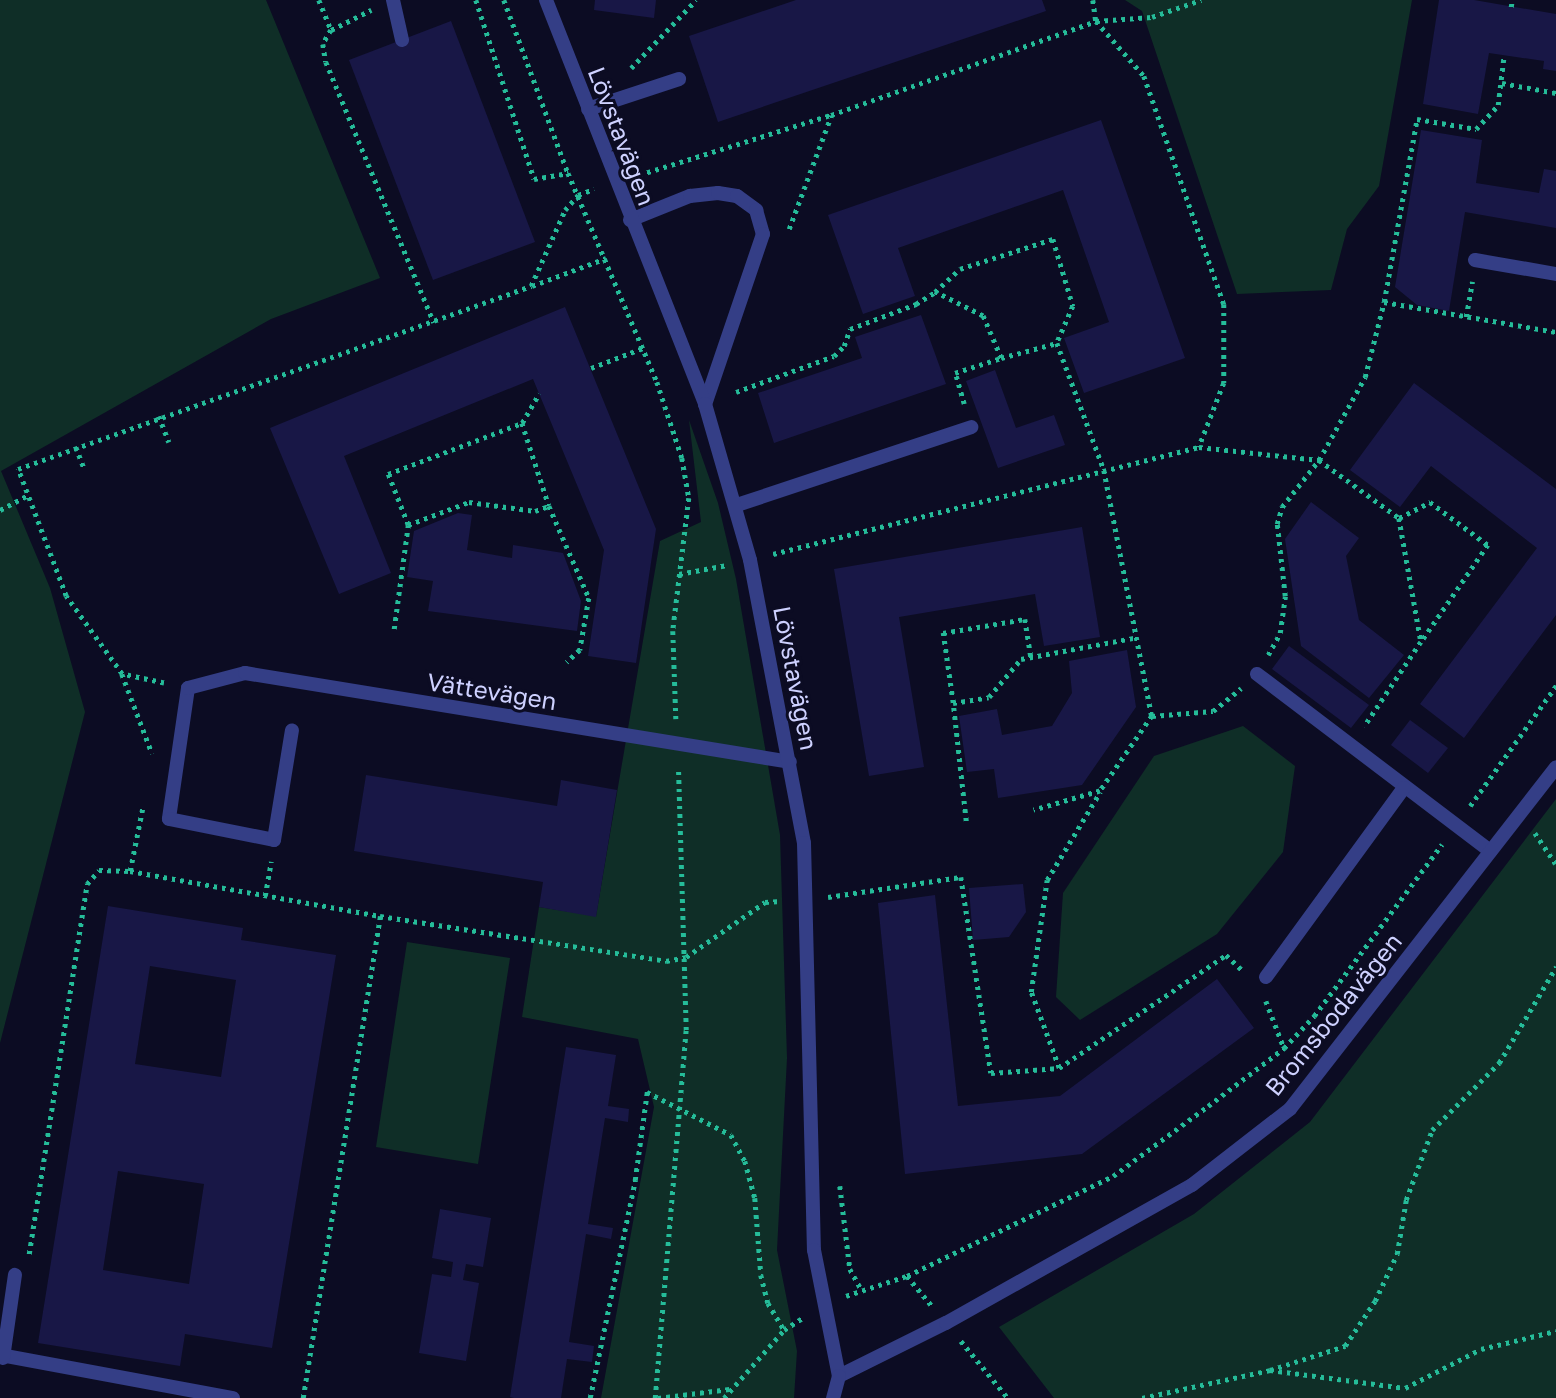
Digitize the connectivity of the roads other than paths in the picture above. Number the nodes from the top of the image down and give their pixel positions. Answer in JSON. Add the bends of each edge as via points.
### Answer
{"nodes":[{"id":1,"x":546,"y":0,"type":"edge"},
{"id":2,"x":386,"y":3,"type":"edge"},
{"id":3,"x":402,"y":40,"type":"dead end"},
{"id":4,"x":678,"y":79,"type":"dead end"},
{"id":5,"x":588,"y":108,"type":"junction"},
{"id":6,"x":630,"y":220,"type":"junction"},
{"id":7,"x":1475,"y":260,"type":"road end"},
{"id":8,"x":1556,"y":274,"type":"edge"},
{"id":9,"x":705,"y":404,"type":"junction"},
{"id":10,"x":971,"y":427,"type":"road end"},
{"id":11,"x":737,"y":506,"type":"junction"},
{"id":12,"x":1257,"y":674,"type":"road end"},
{"id":13,"x":292,"y":730,"type":"dead end"},
{"id":14,"x":790,"y":762,"type":"junction"},
{"id":15,"x":1556,"y":767,"type":"edge"},
{"id":16,"x":1404,"y":788,"type":"junction"},
{"id":17,"x":1490,"y":851,"type":"junction"},
{"id":18,"x":1259,"y":978,"type":"road end"},
{"id":19,"x":15,"y":1275,"type":"road end"},
{"id":20,"x":1,"y":1357,"type":"edge"},
{"id":21,"x":839,"y":1376,"type":"junction"},
{"id":22,"x":233,"y":1398,"type":"edge"},
{"id":23,"x":833,"y":1398,"type":"edge"}],
"edges":[{"from":1,"to":5,"type":"street","name":"Lövstavägen"},
{"from":2,"to":3,"type":"street"},
{"from":4,"to":5,"type":"street"},
{"from":5,"to":6,"type":"street","name":"Lövstavägen"},
{"from":6,"to":9,"type":"street","name":"Lövstavägen"},
{"from":6,"to":9,"type":"street","via":[[690,195],[737,196],[756,210],[763,234]]},
{"from":7,"to":8,"type":"street"},
{"from":9,"to":11,"type":"street","name":"Lövstavägen"},
{"from":10,"to":11,"type":"street"},
{"from":11,"to":14,"type":"street","name":"Lövstavägen"},
{"from":12,"to":16,"type":"street"},
{"from":13,"to":14,"type":"street","name":"Vättevägen","via":[[274,840],[169,819],[188,688],[245,673]]},
{"from":14,"to":21,"type":"street","name":"Lövstavägen","via":[[808,898],[814,1250]]},
{"from":15,"to":17,"type":"street","name":"Bromsbodavägen"},
{"from":16,"to":17,"type":"street"},
{"from":16,"to":18,"type":"street"},
{"from":17,"to":21,"type":"street","name":"Bromsbodavägen","via":[[1290,1109],[1192,1185],[946,1323]]},
{"from":19,"to":20,"type":"street"},
{"from":20,"to":22,"type":"street"},
{"from":21,"to":23,"type":"street","name":"Lövstavägen"}]}
